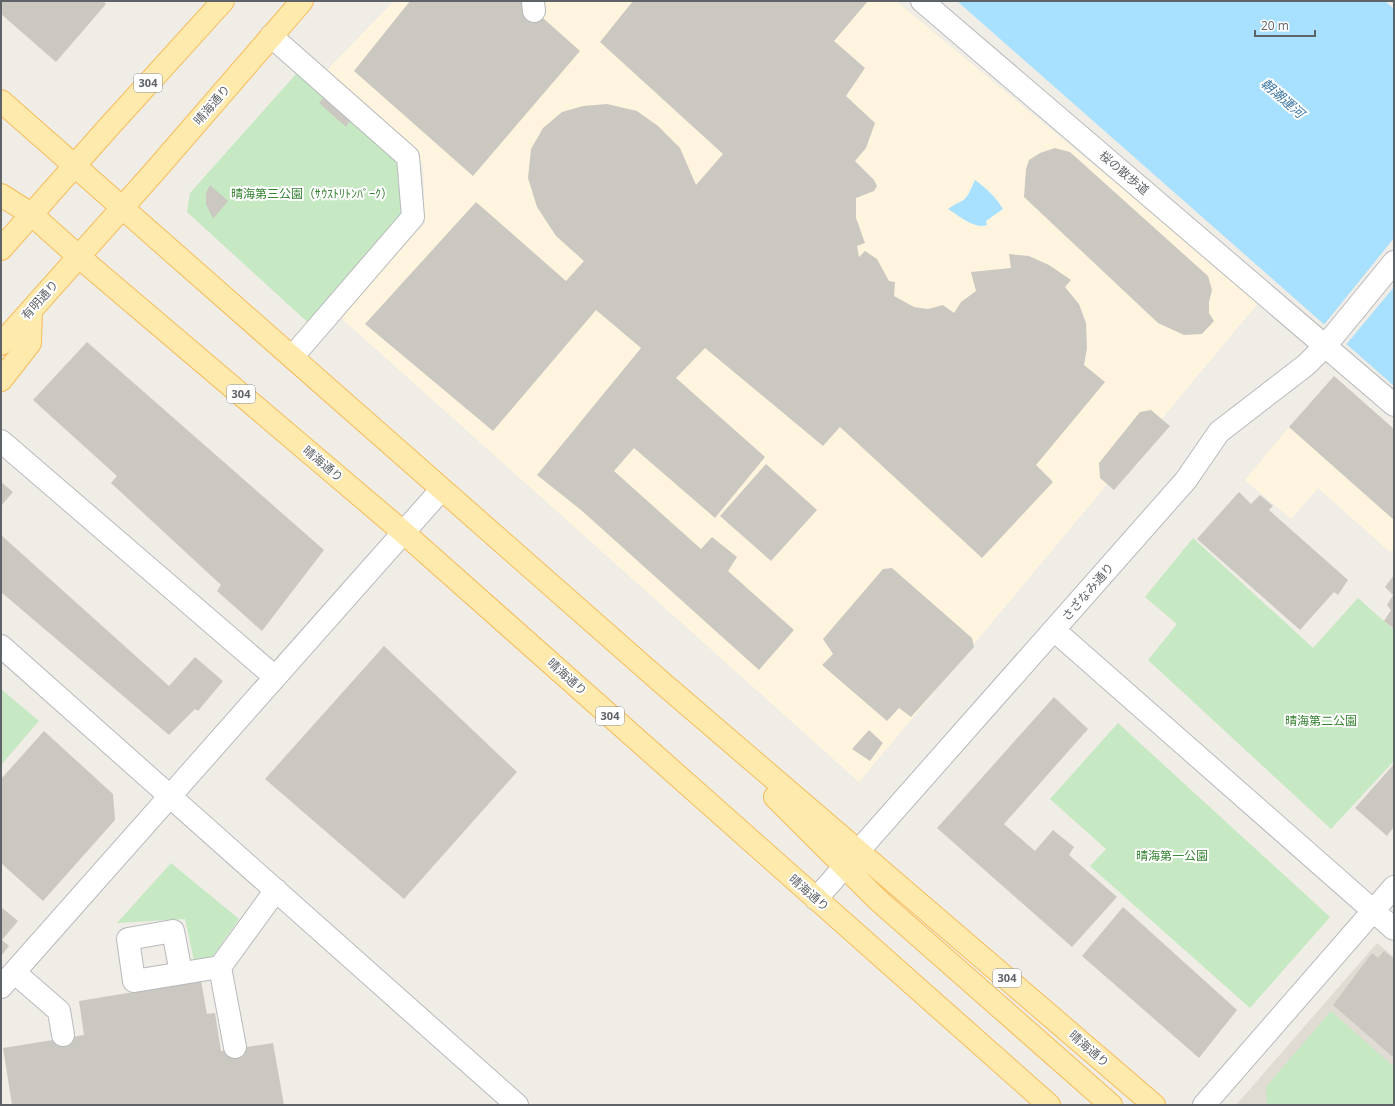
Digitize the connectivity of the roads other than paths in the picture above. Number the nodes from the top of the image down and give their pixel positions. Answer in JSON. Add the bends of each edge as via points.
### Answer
{"nodes":[{"id":1,"x":223,"y":1,"type":"edge"},
{"id":2,"x":302,"y":1,"type":"edge"},
{"id":3,"x":922,"y":1,"type":"edge"},
{"id":4,"x":271,"y":36,"type":"junction"},
{"id":5,"x":1,"y":101,"type":"edge"},
{"id":6,"x":74,"y":166,"type":"junction"},
{"id":7,"x":1,"y":195,"type":"edge"},
{"id":8,"x":122,"y":208,"type":"junction"},
{"id":9,"x":31,"y":214,"type":"junction"},
{"id":10,"x":1,"y":249,"type":"edge"},
{"id":11,"x":78,"y":256,"type":"junction"},
{"id":12,"x":1394,"y":262,"type":"edge"},
{"id":13,"x":31,"y":310,"type":"junction"},
{"id":14,"x":1329,"y":342,"type":"junction"},
{"id":15,"x":1,"y":344,"type":"edge"},
{"id":16,"x":293,"y":356,"type":"junction"},
{"id":17,"x":1,"y":380,"type":"edge"},
{"id":18,"x":1394,"y":404,"type":"edge"},
{"id":19,"x":1,"y":441,"type":"edge"},
{"id":20,"x":441,"y":490,"type":"junction"},
{"id":21,"x":403,"y":532,"type":"junction"},
{"id":22,"x":1054,"y":630,"type":"junction"},
{"id":23,"x":1,"y":646,"type":"edge"},
{"id":24,"x":275,"y":677,"type":"junction"},
{"id":25,"x":170,"y":795,"type":"junction"},
{"id":26,"x":853,"y":860,"type":"junction"},
{"id":27,"x":1394,"y":887,"type":"edge"},
{"id":28,"x":276,"y":890,"type":"junction"},
{"id":29,"x":816,"y":899,"type":"junction"},
{"id":30,"x":1374,"y":910,"type":"junction"},
{"id":31,"x":1394,"y":928,"type":"edge"},
{"id":32,"x":220,"y":967,"type":"junction"},
{"id":33,"x":181,"y":973,"type":"dead end"},
{"id":34,"x":8,"y":979,"type":"edge"},
{"id":35,"x":63,"y":1036,"type":"dead end"},
{"id":36,"x":234,"y":1047,"type":"dead end"},
{"id":37,"x":517,"y":1105,"type":"edge"},
{"id":38,"x":1049,"y":1105,"type":"edge"},
{"id":39,"x":1111,"y":1105,"type":"edge"},
{"id":40,"x":1154,"y":1105,"type":"edge"},
{"id":41,"x":1204,"y":1105,"type":"edge"}],
"edges":[{"from":1,"to":6,"type":"main road","number":"304"},
{"from":2,"to":4,"type":"main road","name":"晴海通り"},
{"from":3,"to":14,"type":"street","name":"桜の散歩道"},
{"from":4,"to":8,"type":"main road","name":"晴海通り"},
{"from":4,"to":16,"type":"street","via":[[408,157],[413,217]]},
{"from":5,"to":6,"type":"main road","number":"304"},
{"from":6,"to":8,"type":"main road","name":"晴海通り","number":"304"},
{"from":6,"to":9,"type":"main road","number":"304"},
{"from":7,"to":9,"type":"main road","number":"304"},
{"from":8,"to":11,"type":"main road","name":"晴海通り"},
{"from":8,"to":16,"type":"main road","name":"晴海通り","number":"304"},
{"from":9,"to":10,"type":"main road","number":"304"},
{"from":9,"to":11,"type":"main road","name":"晴海通り","number":"304"},
{"from":11,"to":13,"type":"main road","name":"有明通り"},
{"from":11,"to":21,"type":"main road","name":"晴海通り","number":"304"},
{"from":12,"to":14,"type":"street","name":"さざなみ通り"},
{"from":13,"to":15,"type":"main road","name":"有明通り"},
{"from":13,"to":17,"type":"main road","via":[[30,343]]},
{"from":14,"to":18,"type":"street","name":"桜の散歩道"},
{"from":14,"to":22,"type":"street","name":"さざなみ通り","via":[[1291,377],[1219,432],[1186,480]]},
{"from":16,"to":20,"type":"main road","name":"晴海通り","number":"304"},
{"from":19,"to":24,"type":"street"},
{"from":20,"to":21,"type":"street"},
{"from":20,"to":26,"type":"main road","name":"晴海通り","number":"304","via":[[660,681]]},
{"from":21,"to":24,"type":"street"},
{"from":21,"to":29,"type":"main road","name":"晴海通り","number":"304"},
{"from":22,"to":26,"type":"street","name":"さざなみ通り"},
{"from":22,"to":30,"type":"street"},
{"from":23,"to":25,"type":"street"},
{"from":24,"to":25,"type":"street"},
{"from":25,"to":28,"type":"street"},
{"from":25,"to":34,"type":"street"},
{"from":26,"to":29,"type":"street","name":"さざなみ通り"},
{"from":26,"to":39,"type":"main road","name":"晴海通り","number":"304","via":[[878,900]]},
{"from":26,"to":40,"type":"main road","name":"晴海通り","number":"304"},
{"from":27,"to":30,"type":"street"},
{"from":28,"to":32,"type":"street"},
{"from":28,"to":37,"type":"street"},
{"from":29,"to":38,"type":"main road","name":"晴海通り","number":"304"},
{"from":30,"to":31,"type":"street"},
{"from":30,"to":41,"type":"street"},
{"from":32,"to":33,"type":"street"},
{"from":32,"to":36,"type":"street"},
{"from":34,"to":35,"type":"street","via":[[59,1011]]}]}
